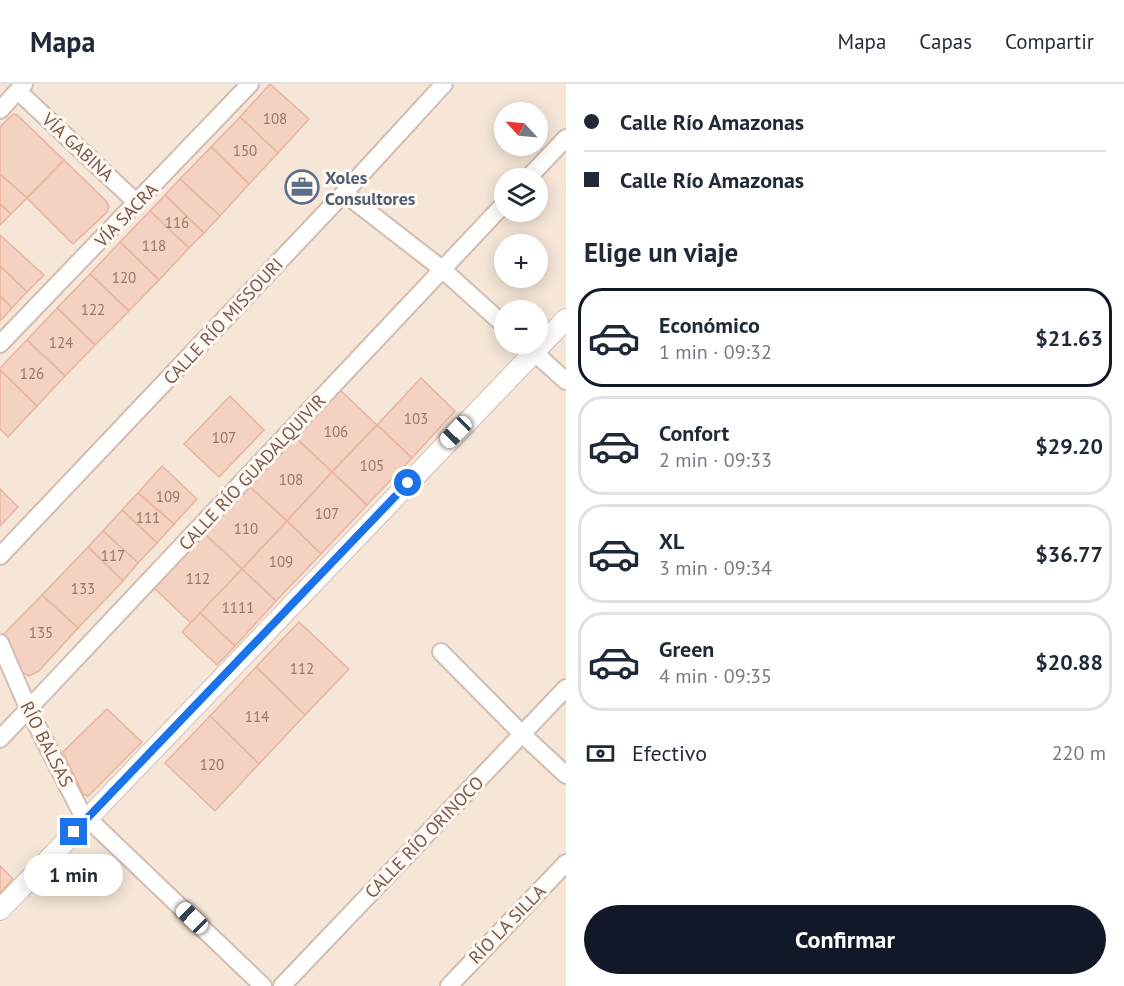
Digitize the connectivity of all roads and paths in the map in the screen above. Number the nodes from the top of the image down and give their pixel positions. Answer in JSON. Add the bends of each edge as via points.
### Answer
{"nodes":[{"id":1,"x":250,"y":84,"type":"edge"},
{"id":2,"x":444,"y":84,"type":"edge"},
{"id":3,"x":21,"y":88,"type":"edge"},
{"id":4,"x":0,"y":110,"type":"edge"},
{"id":5,"x":566,"y":138,"type":"edge"},
{"id":6,"x":538,"y":168,"type":"edge"},
{"id":7,"x":344,"y":193,"type":"junction"},
{"id":8,"x":137,"y":203,"type":"junction"},
{"id":9,"x":494,"y":215,"type":"edge"},
{"id":10,"x":442,"y":270,"type":"junction"},
{"id":11,"x":494,"y":316,"type":"edge"},
{"id":12,"x":566,"y":319,"type":"edge"},
{"id":13,"x":548,"y":333,"type":"edge"},
{"id":14,"x":0,"y":344,"type":"edge"},
{"id":15,"x":523,"y":354,"type":"edge"},
{"id":16,"x":537,"y":354,"type":"edge"},
{"id":17,"x":566,"y":381,"type":"edge"},
{"id":18,"x":0,"y":556,"type":"edge"},
{"id":19,"x":0,"y":643,"type":"edge"},
{"id":20,"x":441,"y":652,"type":"dead end"},
{"id":21,"x":566,"y":688,"type":"edge"},
{"id":22,"x":29,"y":710,"type":"junction"},
{"id":23,"x":522,"y":734,"type":"junction"},
{"id":24,"x":0,"y":740,"type":"edge"},
{"id":25,"x":566,"y":775,"type":"edge"},
{"id":26,"x":87,"y":818,"type":"junction"},
{"id":27,"x":566,"y":863,"type":"edge"},
{"id":28,"x":0,"y":910,"type":"edge"},
{"id":29,"x":263,"y":986,"type":"edge"},
{"id":30,"x":282,"y":986,"type":"edge"},
{"id":31,"x":449,"y":986,"type":"edge"}],
"edges":[{"from":1,"to":8,"type":"street","name":"VÍA SACRA"},
{"from":2,"to":7,"type":"street","name":"CALLE RÍO MISSOURI"},
{"from":3,"to":4,"type":"street"},
{"from":3,"to":8,"type":"street","name":"VÍA GABINA"},
{"from":5,"to":6,"type":"street"},
{"from":7,"to":10,"type":"street"},
{"from":7,"to":18,"type":"street","name":"CALLE RÍO MISSOURI"},
{"from":8,"to":14,"type":"street","name":"VÍA SACRA"},
{"from":9,"to":10,"type":"street","name":"CALLE RÍO GUADALQUIVIR"},
{"from":10,"to":11,"type":"street"},
{"from":10,"to":22,"type":"street","name":"CALLE RÍO GUADALQUIVIR"},
{"from":12,"to":13,"type":"street"},
{"from":15,"to":26,"type":"street"},
{"from":16,"to":17,"type":"street"},
{"from":19,"to":22,"type":"street","name":"RÍO BALSAS"},
{"from":20,"to":23,"type":"street"},
{"from":21,"to":23,"type":"street","name":"CALLE RÍO ORINOCO"},
{"from":22,"to":24,"type":"street","name":"CALLE RÍO GUADALQUIVIR"},
{"from":22,"to":26,"type":"street","name":"RÍO BALSAS"},
{"from":23,"to":25,"type":"street"},
{"from":23,"to":30,"type":"street","name":"CALLE RÍO ORINOCO"},
{"from":26,"to":28,"type":"street"},
{"from":26,"to":29,"type":"street","name":"RÍO BALSAS"},
{"from":27,"to":31,"type":"street","name":"RÍO LA SILLA"}]}
